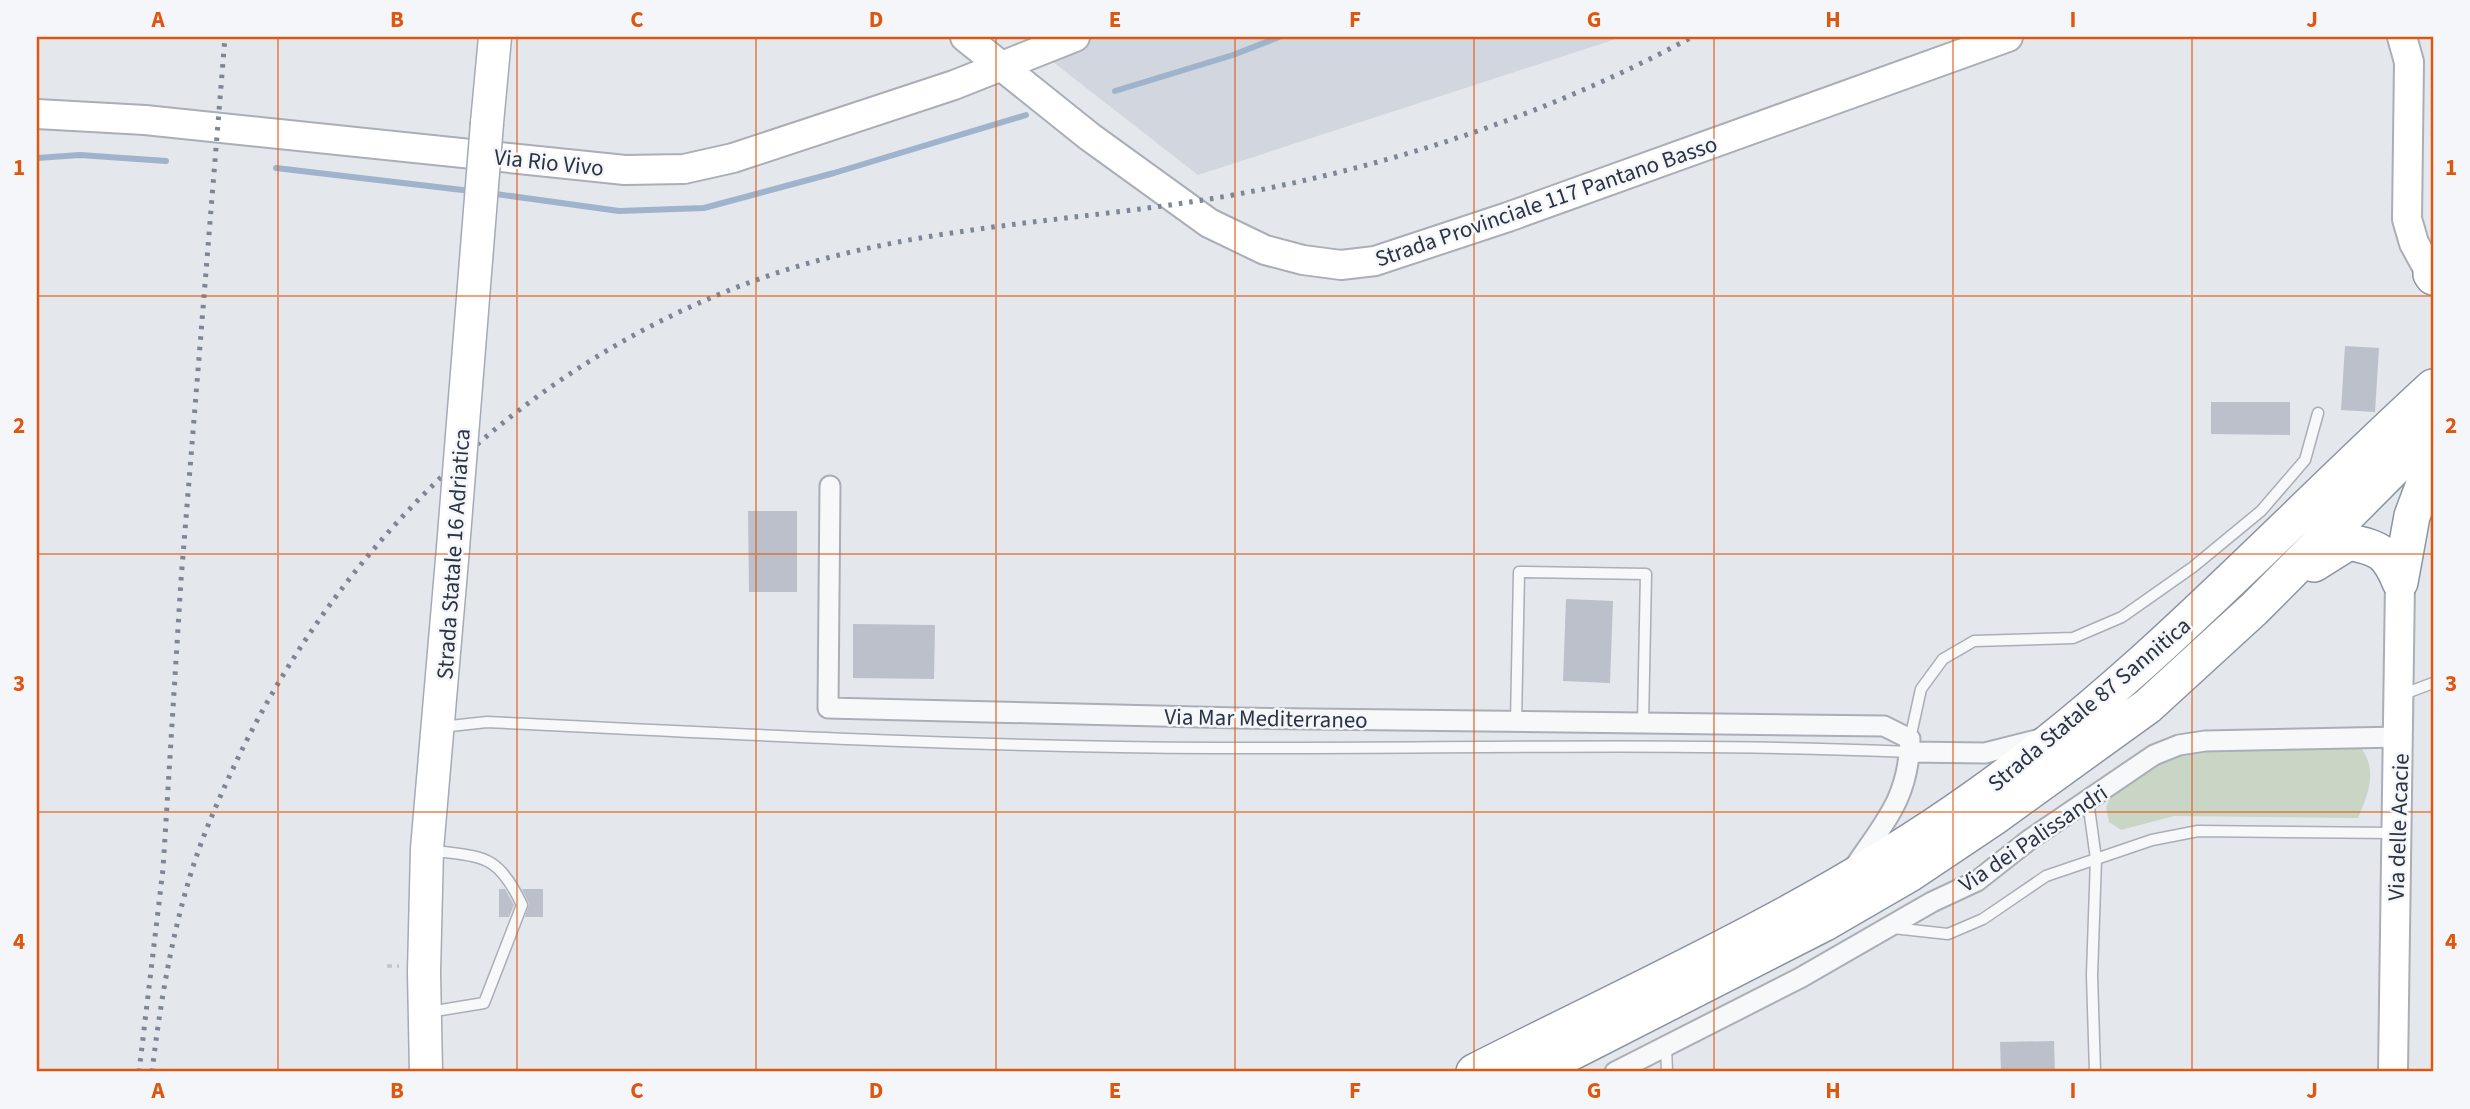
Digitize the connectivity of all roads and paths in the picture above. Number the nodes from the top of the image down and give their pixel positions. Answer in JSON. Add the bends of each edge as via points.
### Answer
{"nodes":[{"id":1,"x":495,"y":37,"type":"edge"},
{"id":2,"x":965,"y":37,"type":"edge"},
{"id":3,"x":1075,"y":37,"type":"edge"},
{"id":4,"x":2008,"y":37,"type":"edge"},
{"id":5,"x":2402,"y":37,"type":"edge"},
{"id":6,"x":1000,"y":65,"type":"junction"},
{"id":7,"x":37,"y":114,"type":"edge"},
{"id":8,"x":2433,"y":275,"type":"edge"},
{"id":9,"x":2429,"y":399,"type":"edge"},
{"id":10,"x":2318,"y":413,"type":"dead end"},
{"id":11,"x":2433,"y":460,"type":"edge"},
{"id":12,"x":830,"y":486,"type":"dead end"},
{"id":13,"x":2400,"y":582,"type":"junction"},
{"id":14,"x":2254,"y":609,"type":"junction"},
{"id":15,"x":2433,"y":683,"type":"edge"},
{"id":16,"x":2401,"y":695,"type":"junction"},
{"id":17,"x":1516,"y":722,"type":"junction"},
{"id":18,"x":1643,"y":723,"type":"junction"},
{"id":19,"x":439,"y":727,"type":"junction"},
{"id":20,"x":2062,"y":733,"type":"junction"},
{"id":21,"x":2400,"y":737,"type":"junction"},
{"id":22,"x":1910,"y":746,"type":"junction"},
{"id":23,"x":2088,"y":800,"type":"junction"},
{"id":24,"x":2398,"y":833,"type":"junction"},
{"id":25,"x":427,"y":849,"type":"junction"},
{"id":26,"x":2096,"y":859,"type":"junction"},
{"id":27,"x":1846,"y":880,"type":"junction"},
{"id":28,"x":1888,"y":927,"type":"junction"},
{"id":29,"x":425,"y":1013,"type":"junction"},
{"id":30,"x":1666,"y":1046,"type":"junction"},
{"id":31,"x":426,"y":1072,"type":"edge"},
{"id":32,"x":1474,"y":1072,"type":"edge"},
{"id":33,"x":1533,"y":1072,"type":"edge"},
{"id":34,"x":1615,"y":1072,"type":"edge"},
{"id":35,"x":1667,"y":1072,"type":"edge"},
{"id":36,"x":2095,"y":1072,"type":"edge"},
{"id":37,"x":2393,"y":1072,"type":"edge"}],
"edges":[{"from":1,"to":19,"type":"main road","name":"Strada Statale 16 Adriatica","bridge":true},
{"from":2,"to":6,"type":"street"},
{"from":3,"to":6,"type":"street","name":"Via Rio Vivo"},
{"from":4,"to":6,"type":"street","name":"Strada Provinciale 117 Pantano Basso","via":[[1508,217],[1375,261],[1341,265],[1265,250],[1209,223]]},
{"from":5,"to":8,"type":"street","via":[[2409,62],[2407,219],[2414,243]]},
{"from":6,"to":7,"type":"street","name":"Via Rio Vivo","via":[[954,85],[733,158],[684,169],[625,170],[145,120]]},
{"from":9,"to":14,"type":"highway","name":"Strada Statale 87 Sannitica"},
{"from":9,"to":20,"type":"highway","name":"Strada Statale 87 Sannitica"},
{"from":10,"to":22,"type":"lane","via":[[2305,460],[2261,510],[2193,567],[2122,617],[2073,638],[1974,641],[1942,659],[1921,690]]},
{"from":11,"to":13,"type":"highway","via":[[2412,516]]},
{"from":12,"to":17,"type":"street","name":"Via Mar Mediterraneo","via":[[828,708]]},
{"from":13,"to":14,"type":"highway","via":[[2391,560],[2373,547],[2349,542]]},
{"from":13,"to":16,"type":"street","name":"Via delle Acacie"},
{"from":14,"to":33,"type":"highway","name":"Strada Statale 87 Sannitica","via":[[2148,706],[1943,853],[1823,924]]},
{"from":15,"to":16,"type":"lane"},
{"from":16,"to":21,"type":"street","name":"Via delle Acacie"},
{"from":17,"to":18,"type":"street","name":"Via Mar Mediterraneo"},
{"from":17,"to":18,"type":"lane","via":[[1519,572],[1646,574]]},
{"from":18,"to":22,"type":"street","name":"Via Mar Mediterraneo","via":[[1884,726]]},
{"from":19,"to":22,"type":"lane","via":[[487,722],[848,740],[1201,748]]},
{"from":19,"to":25,"type":"main road","name":"Strada Statale 16 Adriatica"},
{"from":20,"to":22,"type":"street","via":[[1985,753]]},
{"from":20,"to":27,"type":"highway","name":"Strada Statale 87 Sannitica","via":[[1933,827]]},
{"from":21,"to":23,"type":"street","name":"Via dei Palissandri","via":[[2179,745],[2154,755]]},
{"from":21,"to":24,"type":"street","name":"Via delle Acacie"},
{"from":22,"to":27,"type":"street","via":[[1893,811]]},
{"from":23,"to":26,"type":"lane"},
{"from":23,"to":28,"type":"street","name":"Via dei Palissandri","via":[[1977,881]]},
{"from":24,"to":26,"type":"lane","via":[[2198,831]]},
{"from":24,"to":37,"type":"street","name":"Via delle Acacie"},
{"from":25,"to":29,"type":"main road","name":"Strada Statale 16 Adriatica"},
{"from":25,"to":29,"type":"lane","via":[[489,859],[509,877],[522,905],[484,1003]]},
{"from":26,"to":28,"type":"lane","via":[[2046,876],[1983,919],[1948,934]]},
{"from":26,"to":36,"type":"lane"},
{"from":27,"to":32,"type":"highway","name":"Strada Statale 87 Sannitica"},
{"from":28,"to":30,"type":"street","name":"Via dei Palissandri"},
{"from":29,"to":31,"type":"main road","name":"Strada Statale 16 Adriatica"},
{"from":30,"to":34,"type":"street","name":"Via dei Palissandri"},
{"from":30,"to":35,"type":"lane"}]}
